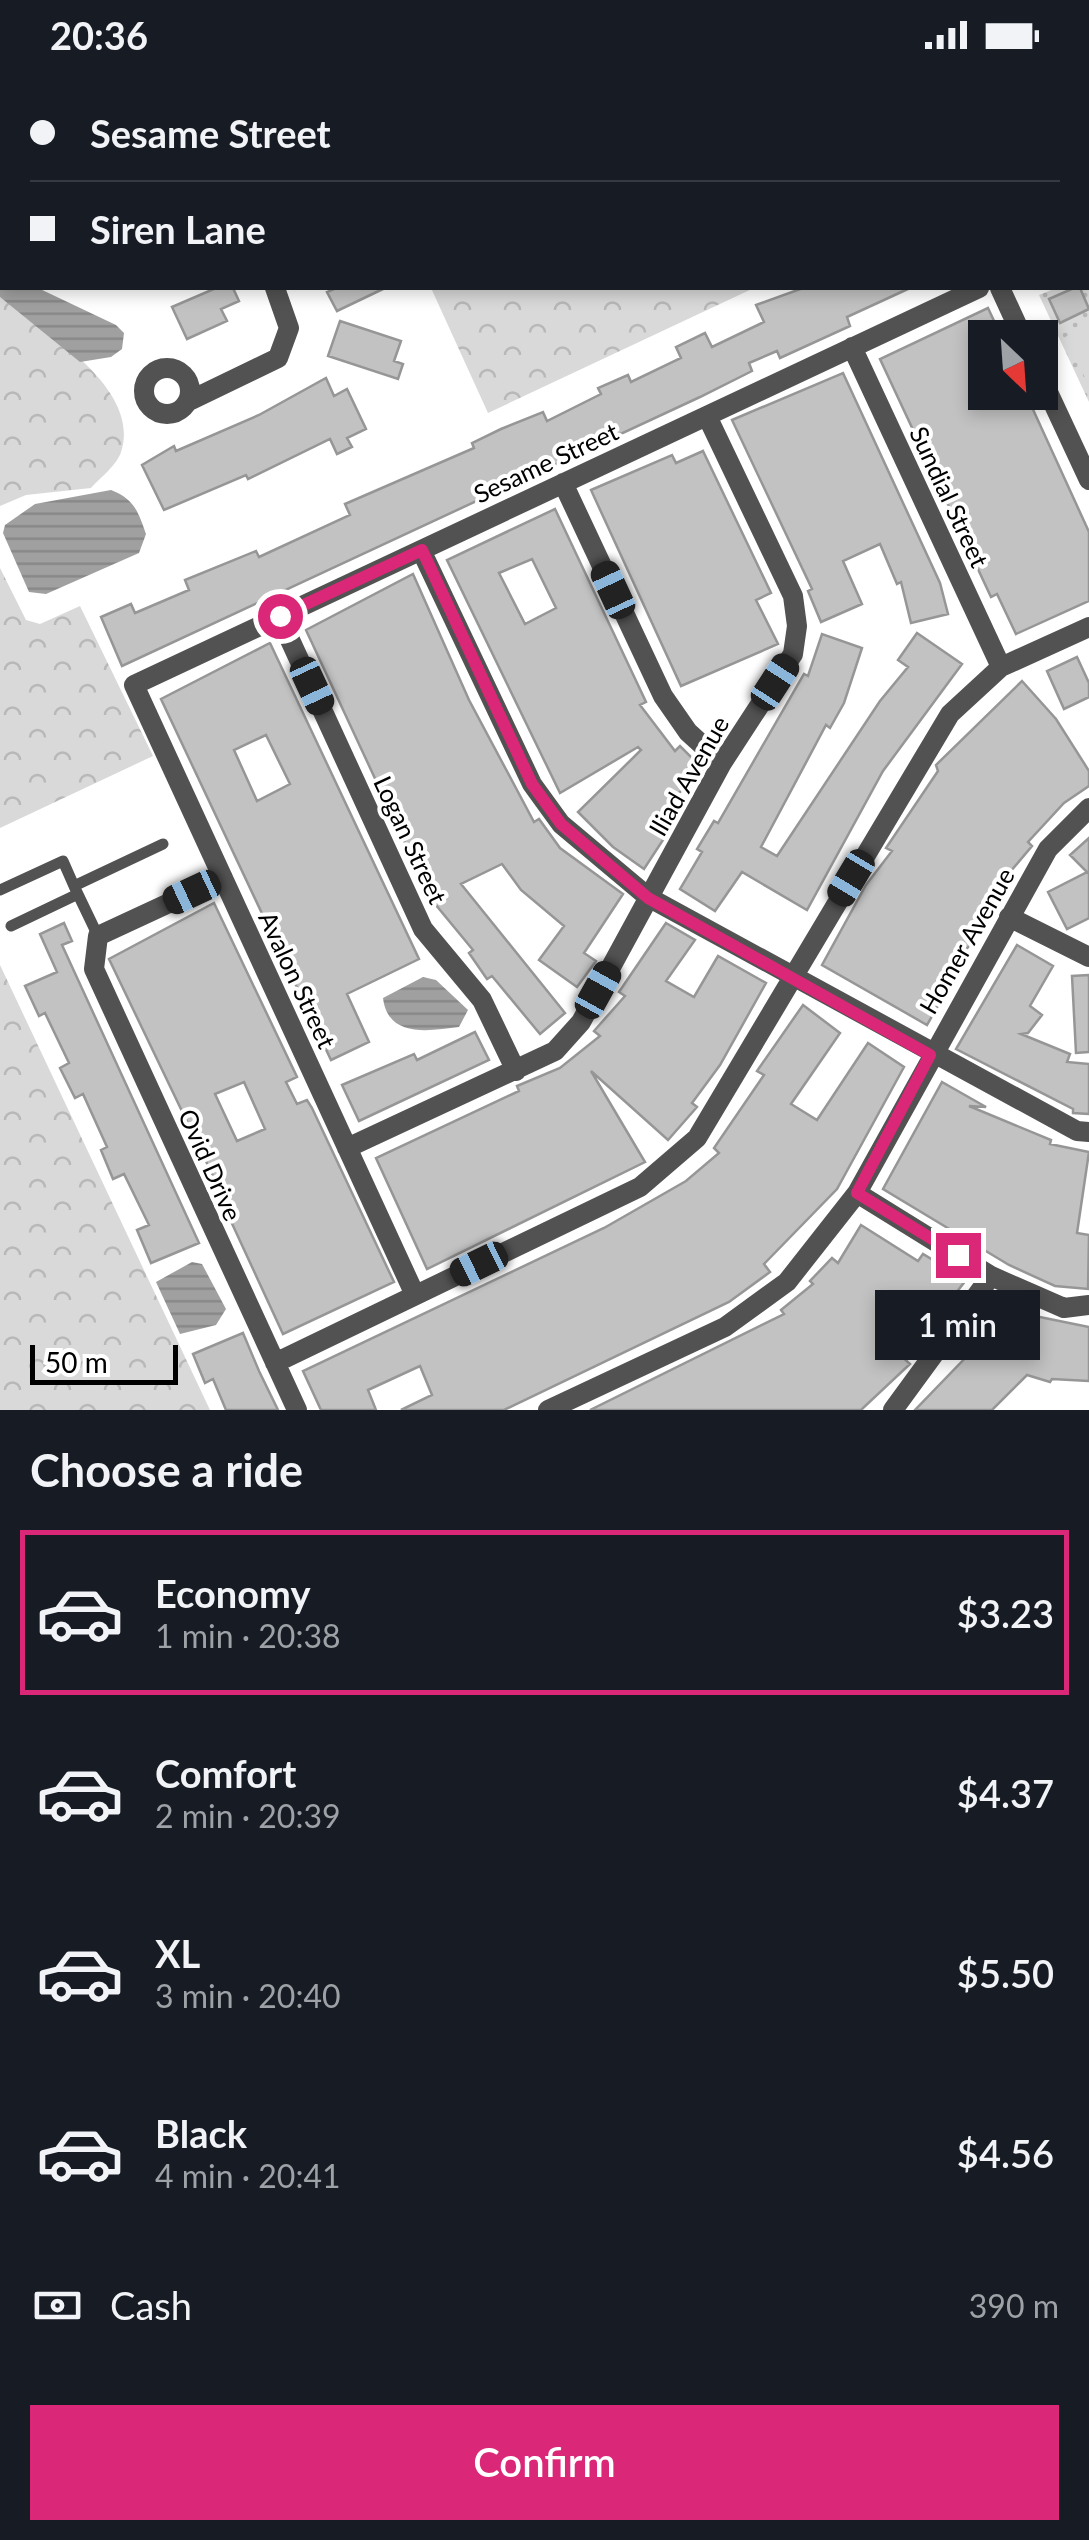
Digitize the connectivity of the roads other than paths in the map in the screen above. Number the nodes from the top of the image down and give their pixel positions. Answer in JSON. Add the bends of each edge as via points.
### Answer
{"nodes":[{"id":1,"x":277,"y":290,"type":"edge"},
{"id":2,"x":976,"y":290,"type":"edge"},
{"id":3,"x":1001,"y":290,"type":"edge"},
{"id":4,"x":1015,"y":320,"type":"edge"},
{"id":5,"x":852,"y":348,"type":"junction"},
{"id":6,"x":188,"y":401,"type":"dead end"},
{"id":7,"x":1057,"y":410,"type":"edge"},
{"id":8,"x":707,"y":416,"type":"junction"},
{"id":9,"x":1089,"y":480,"type":"edge"},
{"id":10,"x":563,"y":483,"type":"junction"},
{"id":11,"x":422,"y":550,"type":"junction"},
{"id":12,"x":280,"y":616,"type":"junction"},
{"id":13,"x":1089,"y":627,"type":"edge"},
{"id":14,"x":1001,"y":667,"type":"junction"},
{"id":15,"x":134,"y":685,"type":"joint"},
{"id":16,"x":722,"y":763,"type":"junction"},
{"id":17,"x":1089,"y":808,"type":"edge"},
{"id":18,"x":163,"y":844,"type":"dead end"},
{"id":19,"x":223,"y":878,"type":"junction"},
{"id":20,"x":0,"y":890,"type":"edge"},
{"id":21,"x":76,"y":890,"type":"junction"},
{"id":22,"x":648,"y":898,"type":"junction"},
{"id":23,"x":1009,"y":916,"type":"junction"},
{"id":24,"x":11,"y":926,"type":"dead end"},
{"id":25,"x":98,"y":936,"type":"junction"},
{"id":26,"x":1089,"y":957,"type":"edge"},
{"id":27,"x":792,"y":977,"type":"junction"},
{"id":28,"x":930,"y":1055,"type":"junction"},
{"id":29,"x":516,"y":1071,"type":"junction"},
{"id":30,"x":1089,"y":1132,"type":"edge"},
{"id":31,"x":347,"y":1148,"type":"junction"},
{"id":32,"x":857,"y":1193,"type":"junction"},
{"id":33,"x":991,"y":1276,"type":"junction"},
{"id":34,"x":415,"y":1296,"type":"junction"},
{"id":35,"x":1089,"y":1305,"type":"edge"},
{"id":36,"x":275,"y":1363,"type":"junction"},
{"id":37,"x":297,"y":1410,"type":"edge"},
{"id":38,"x":548,"y":1410,"type":"edge"},
{"id":39,"x":893,"y":1410,"type":"edge"}],
"edges":[{"from":1,"to":6,"type":"street","via":[[289,328],[278,358]]},
{"from":2,"to":5,"type":"street","name":"Sesame Street"},
{"from":3,"to":4,"type":"street"},
{"from":5,"to":8,"type":"street","name":"Sesame Street"},
{"from":5,"to":14,"type":"street","name":"Sundial Street"},
{"from":7,"to":9,"type":"street"},
{"from":8,"to":10,"type":"street","name":"Sesame Street"},
{"from":8,"to":16,"type":"street","name":"Iliad Avenue","via":[[793,596],[798,626],[793,654]]},
{"from":10,"to":11,"type":"street","name":"Sesame Street"},
{"from":10,"to":16,"type":"street","via":[[664,696],[688,732]]},
{"from":11,"to":12,"type":"street","name":"Sesame Street"},
{"from":11,"to":22,"type":"street","via":[[532,784],[561,824]]},
{"from":12,"to":15,"type":"street","name":"Sesame Street"},
{"from":12,"to":29,"type":"street","name":"Logan Street","via":[[424,929],[482,1000]]},
{"from":13,"to":14,"type":"street"},
{"from":14,"to":27,"type":"street","via":[[950,714]]},
{"from":15,"to":19,"type":"street","name":"Avalon Street"},
{"from":16,"to":22,"type":"street","name":"Iliad Avenue"},
{"from":17,"to":23,"type":"street","name":"Homer Avenue","via":[[1048,849]]},
{"from":18,"to":21,"type":"lane"},
{"from":19,"to":25,"type":"street"},
{"from":19,"to":31,"type":"street","name":"Avalon Street"},
{"from":20,"to":21,"type":"lane","via":[[63,861]]},
{"from":21,"to":24,"type":"lane"},
{"from":21,"to":25,"type":"lane"},
{"from":22,"to":27,"type":"street"},
{"from":22,"to":29,"type":"street","name":"Iliad Avenue","via":[[581,1022],[555,1051]]},
{"from":23,"to":26,"type":"street"},
{"from":23,"to":28,"type":"street","name":"Homer Avenue"},
{"from":25,"to":36,"type":"street","name":"Ovid Drive","via":[[94,968]]},
{"from":27,"to":28,"type":"street"},
{"from":27,"to":34,"type":"street","via":[[697,1138],[670,1164],[640,1187]]},
{"from":28,"to":30,"type":"street"},
{"from":28,"to":32,"type":"street","name":"Homer Avenue"},
{"from":29,"to":31,"type":"street","name":"Iliad Avenue"},
{"from":31,"to":34,"type":"street","name":"Avalon Street"},
{"from":32,"to":33,"type":"street"},
{"from":32,"to":38,"type":"street","name":"Homer Avenue","via":[[788,1282],[725,1327]]},
{"from":33,"to":35,"type":"street","via":[[1064,1308]]},
{"from":33,"to":39,"type":"street"},
{"from":34,"to":36,"type":"street"},
{"from":36,"to":37,"type":"street","name":"Ovid Drive"}]}
